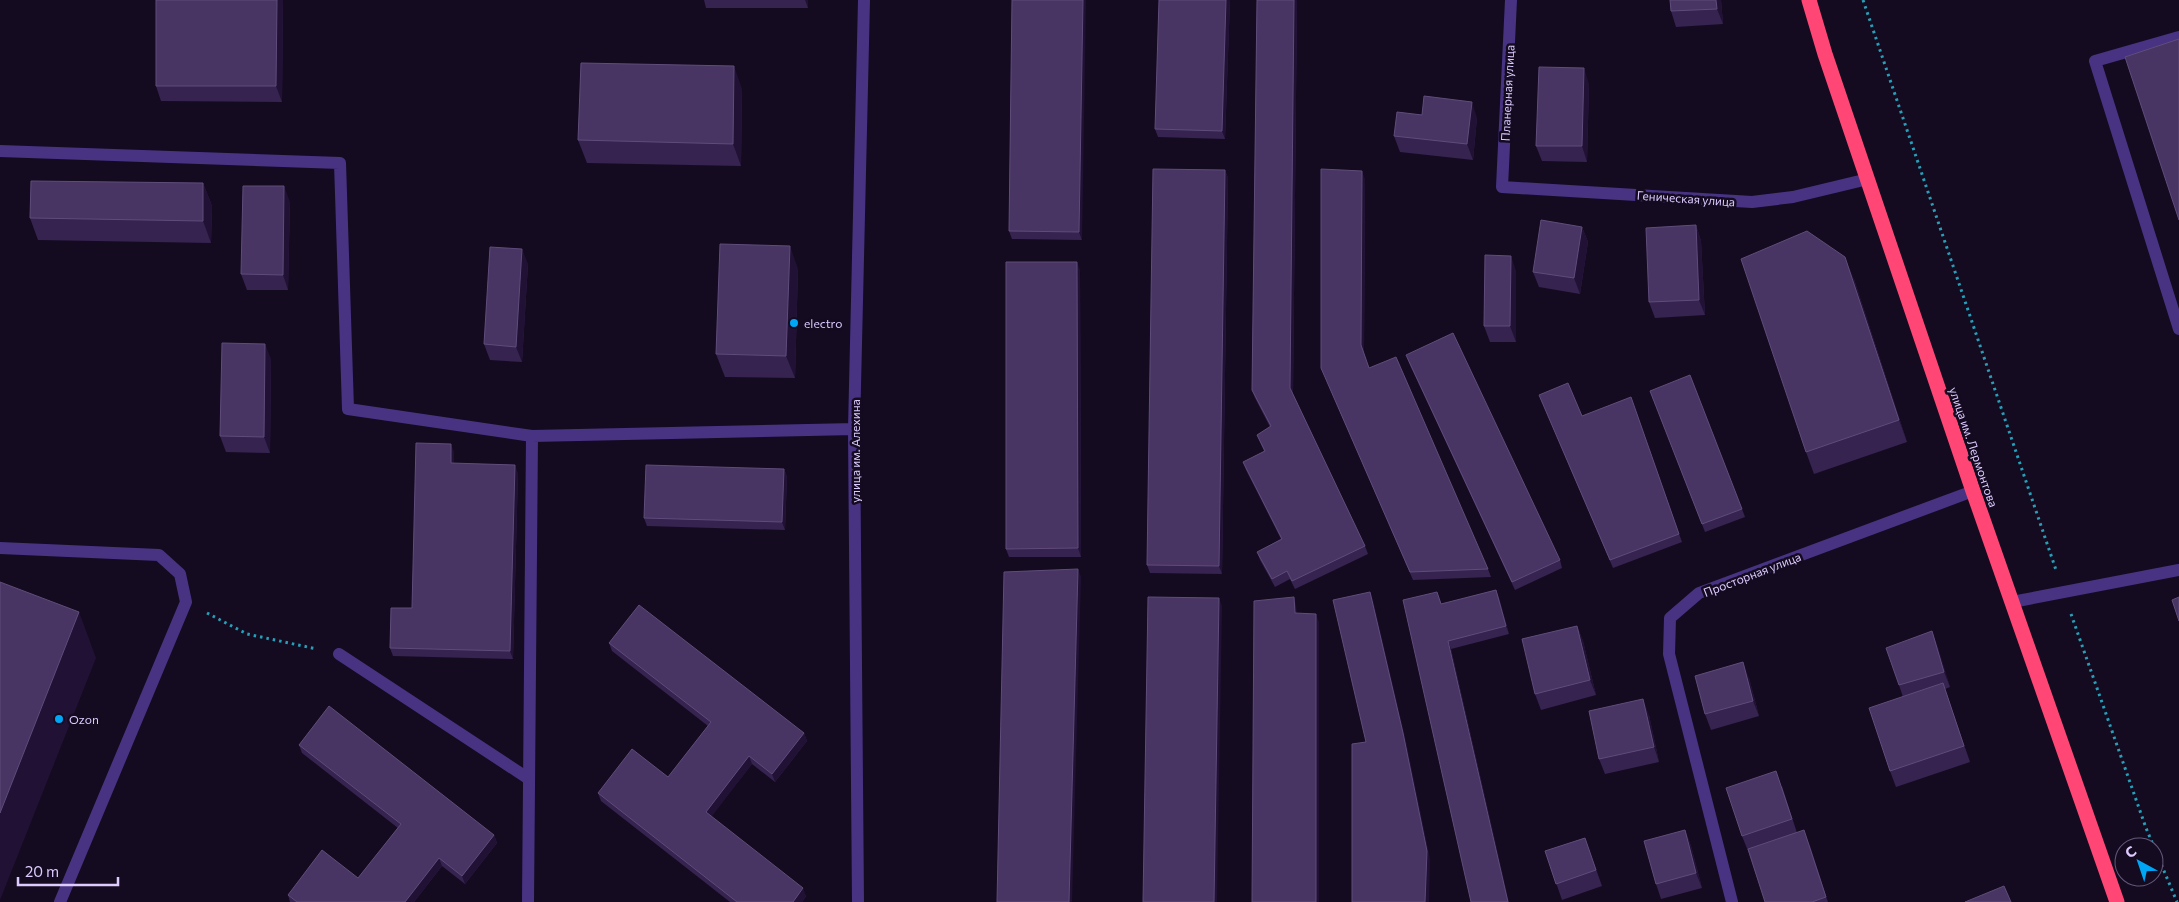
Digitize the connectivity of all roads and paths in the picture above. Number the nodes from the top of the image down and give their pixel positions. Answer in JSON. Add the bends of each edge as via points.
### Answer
{"nodes":[{"id":1,"x":864,"y":0,"type":"edge"},
{"id":2,"x":1511,"y":0,"type":"edge"},
{"id":3,"x":1809,"y":0,"type":"edge"},
{"id":4,"x":1863,"y":0,"type":"edge"},
{"id":5,"x":2179,"y":37,"type":"edge"},
{"id":6,"x":0,"y":151,"type":"edge"},
{"id":7,"x":1868,"y":179,"type":"junction"},
{"id":8,"x":1502,"y":187,"type":"joint"},
{"id":9,"x":2179,"y":330,"type":"edge"},
{"id":10,"x":854,"y":428,"type":"junction"},
{"id":11,"x":532,"y":436,"type":"junction"},
{"id":12,"x":1973,"y":491,"type":"junction"},
{"id":13,"x":0,"y":548,"type":"edge"},
{"id":14,"x":2179,"y":570,"type":"edge"},
{"id":15,"x":2064,"y":592,"type":"junction"},
{"id":16,"x":186,"y":602,"type":"junction"},
{"id":17,"x":2012,"y":602,"type":"junction"},
{"id":18,"x":339,"y":654,"type":"joint"},
{"id":19,"x":529,"y":779,"type":"junction"},
{"id":20,"x":60,"y":902,"type":"edge"},
{"id":21,"x":528,"y":902,"type":"edge"},
{"id":22,"x":858,"y":902,"type":"edge"},
{"id":23,"x":1732,"y":902,"type":"edge"},
{"id":24,"x":2116,"y":902,"type":"edge"},
{"id":25,"x":2177,"y":902,"type":"edge"}],
"edges":[{"from":1,"to":10,"type":"street","name":"улица им. Алехина"},
{"from":2,"to":8,"type":"street","name":"Планерная улица"},
{"from":3,"to":7,"type":"highway","name":"улица им. Лермонтова"},
{"from":4,"to":15,"type":"path"},
{"from":5,"to":9,"type":"street","via":[[2095,62]]},
{"from":6,"to":11,"type":"street","via":[[340,163],[348,409]]},
{"from":7,"to":8,"type":"street","name":"Геническая улица","via":[[1793,197],[1752,202]]},
{"from":7,"to":12,"type":"highway","name":"улица им. Лермонтова"},
{"from":10,"to":11,"type":"street"},
{"from":10,"to":22,"type":"street","name":"улица им. Алехина"},
{"from":11,"to":19,"type":"street"},
{"from":12,"to":17,"type":"highway","name":"улица им. Лермонтова"},
{"from":12,"to":23,"type":"street","name":"Просторная улица","via":[[1699,593],[1670,618],[1669,654]]},
{"from":13,"to":16,"type":"street","via":[[159,555],[180,574]]},
{"from":14,"to":15,"type":"street"},
{"from":15,"to":17,"type":"street"},
{"from":15,"to":25,"type":"path","via":[[2146,828]]},
{"from":16,"to":18,"type":"path","via":[[247,634]]},
{"from":16,"to":20,"type":"street"},
{"from":17,"to":24,"type":"highway","name":"улица им. Лермонтова"},
{"from":18,"to":19,"type":"street"},
{"from":19,"to":21,"type":"street"}]}
